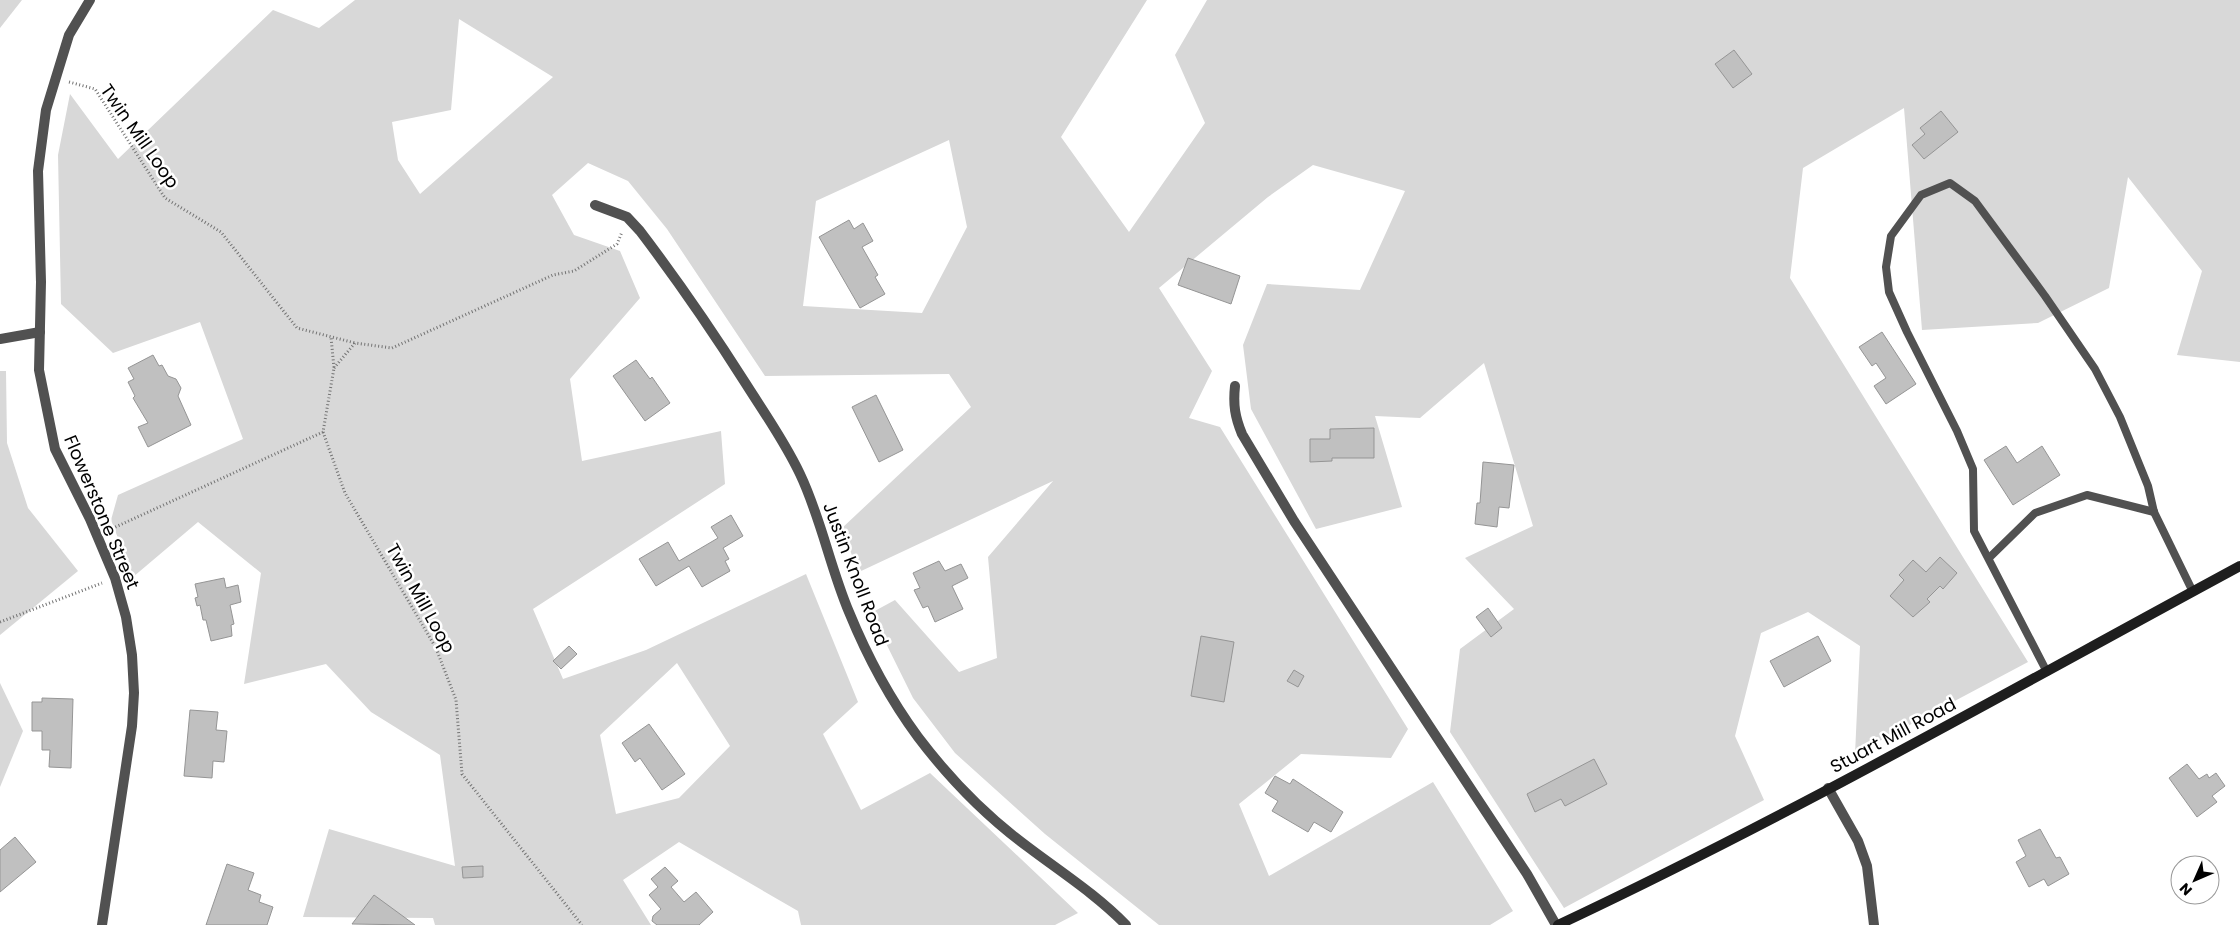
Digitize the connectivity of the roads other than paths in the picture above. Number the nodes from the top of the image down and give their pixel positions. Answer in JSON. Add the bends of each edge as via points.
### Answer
{"nodes":[{"id":1,"x":90,"y":0,"type":"edge"},
{"id":2,"x":595,"y":206,"type":"dead end"},
{"id":3,"x":40,"y":332,"type":"junction"},
{"id":4,"x":0,"y":338,"type":"edge"},
{"id":5,"x":1235,"y":386,"type":"dead end"},
{"id":6,"x":2154,"y":512,"type":"junction"},
{"id":7,"x":1989,"y":558,"type":"junction"},
{"id":8,"x":2240,"y":566,"type":"edge"},
{"id":9,"x":2192,"y":592,"type":"junction"},
{"id":10,"x":2047,"y":672,"type":"junction"},
{"id":11,"x":1828,"y":788,"type":"junction"},
{"id":12,"x":102,"y":925,"type":"edge"},
{"id":13,"x":1126,"y":925,"type":"edge"},
{"id":14,"x":1557,"y":925,"type":"edge"},
{"id":15,"x":1874,"y":925,"type":"edge"}],
"edges":[{"from":1,"to":3,"type":"street","name":"Flowerstone Street","via":[[69,35],[46,110],[38,171],[42,282]]},
{"from":2,"to":13,"type":"street","name":"Justin Knoll Road","via":[[628,218],[643,235],[706,322],[782,440],[800,474],[848,611],[867,653],[919,738],[949,774],[1013,835],[1086,889]]},
{"from":3,"to":4,"type":"street"},
{"from":3,"to":12,"type":"street","name":"Flowerstone Street","via":[[39,370],[55,449],[115,578],[132,655],[132,726]]},
{"from":5,"to":14,"type":"street","via":[[1235,419],[1242,434],[1294,521],[1527,874]]},
{"from":6,"to":7,"type":"lane","via":[[2087,495],[2034,513]]},
{"from":6,"to":7,"type":"lane","via":[[2148,486],[2120,417],[2095,369],[1974,201],[1950,183],[1921,195],[1890,236],[1886,267],[1889,292],[1973,469],[1974,531]]},
{"from":6,"to":9,"type":"lane"},
{"from":7,"to":10,"type":"lane"},
{"from":8,"to":9,"type":"main road","name":"Stuart Mill Road"},
{"from":9,"to":10,"type":"main road","name":"Stuart Mill Road"},
{"from":10,"to":11,"type":"main road","name":"Stuart Mill Road"},
{"from":11,"to":14,"type":"main road","name":"Stuart Mill Road","via":[[1640,886]]},
{"from":11,"to":15,"type":"street","via":[[1858,841],[1867,866]]}]}
